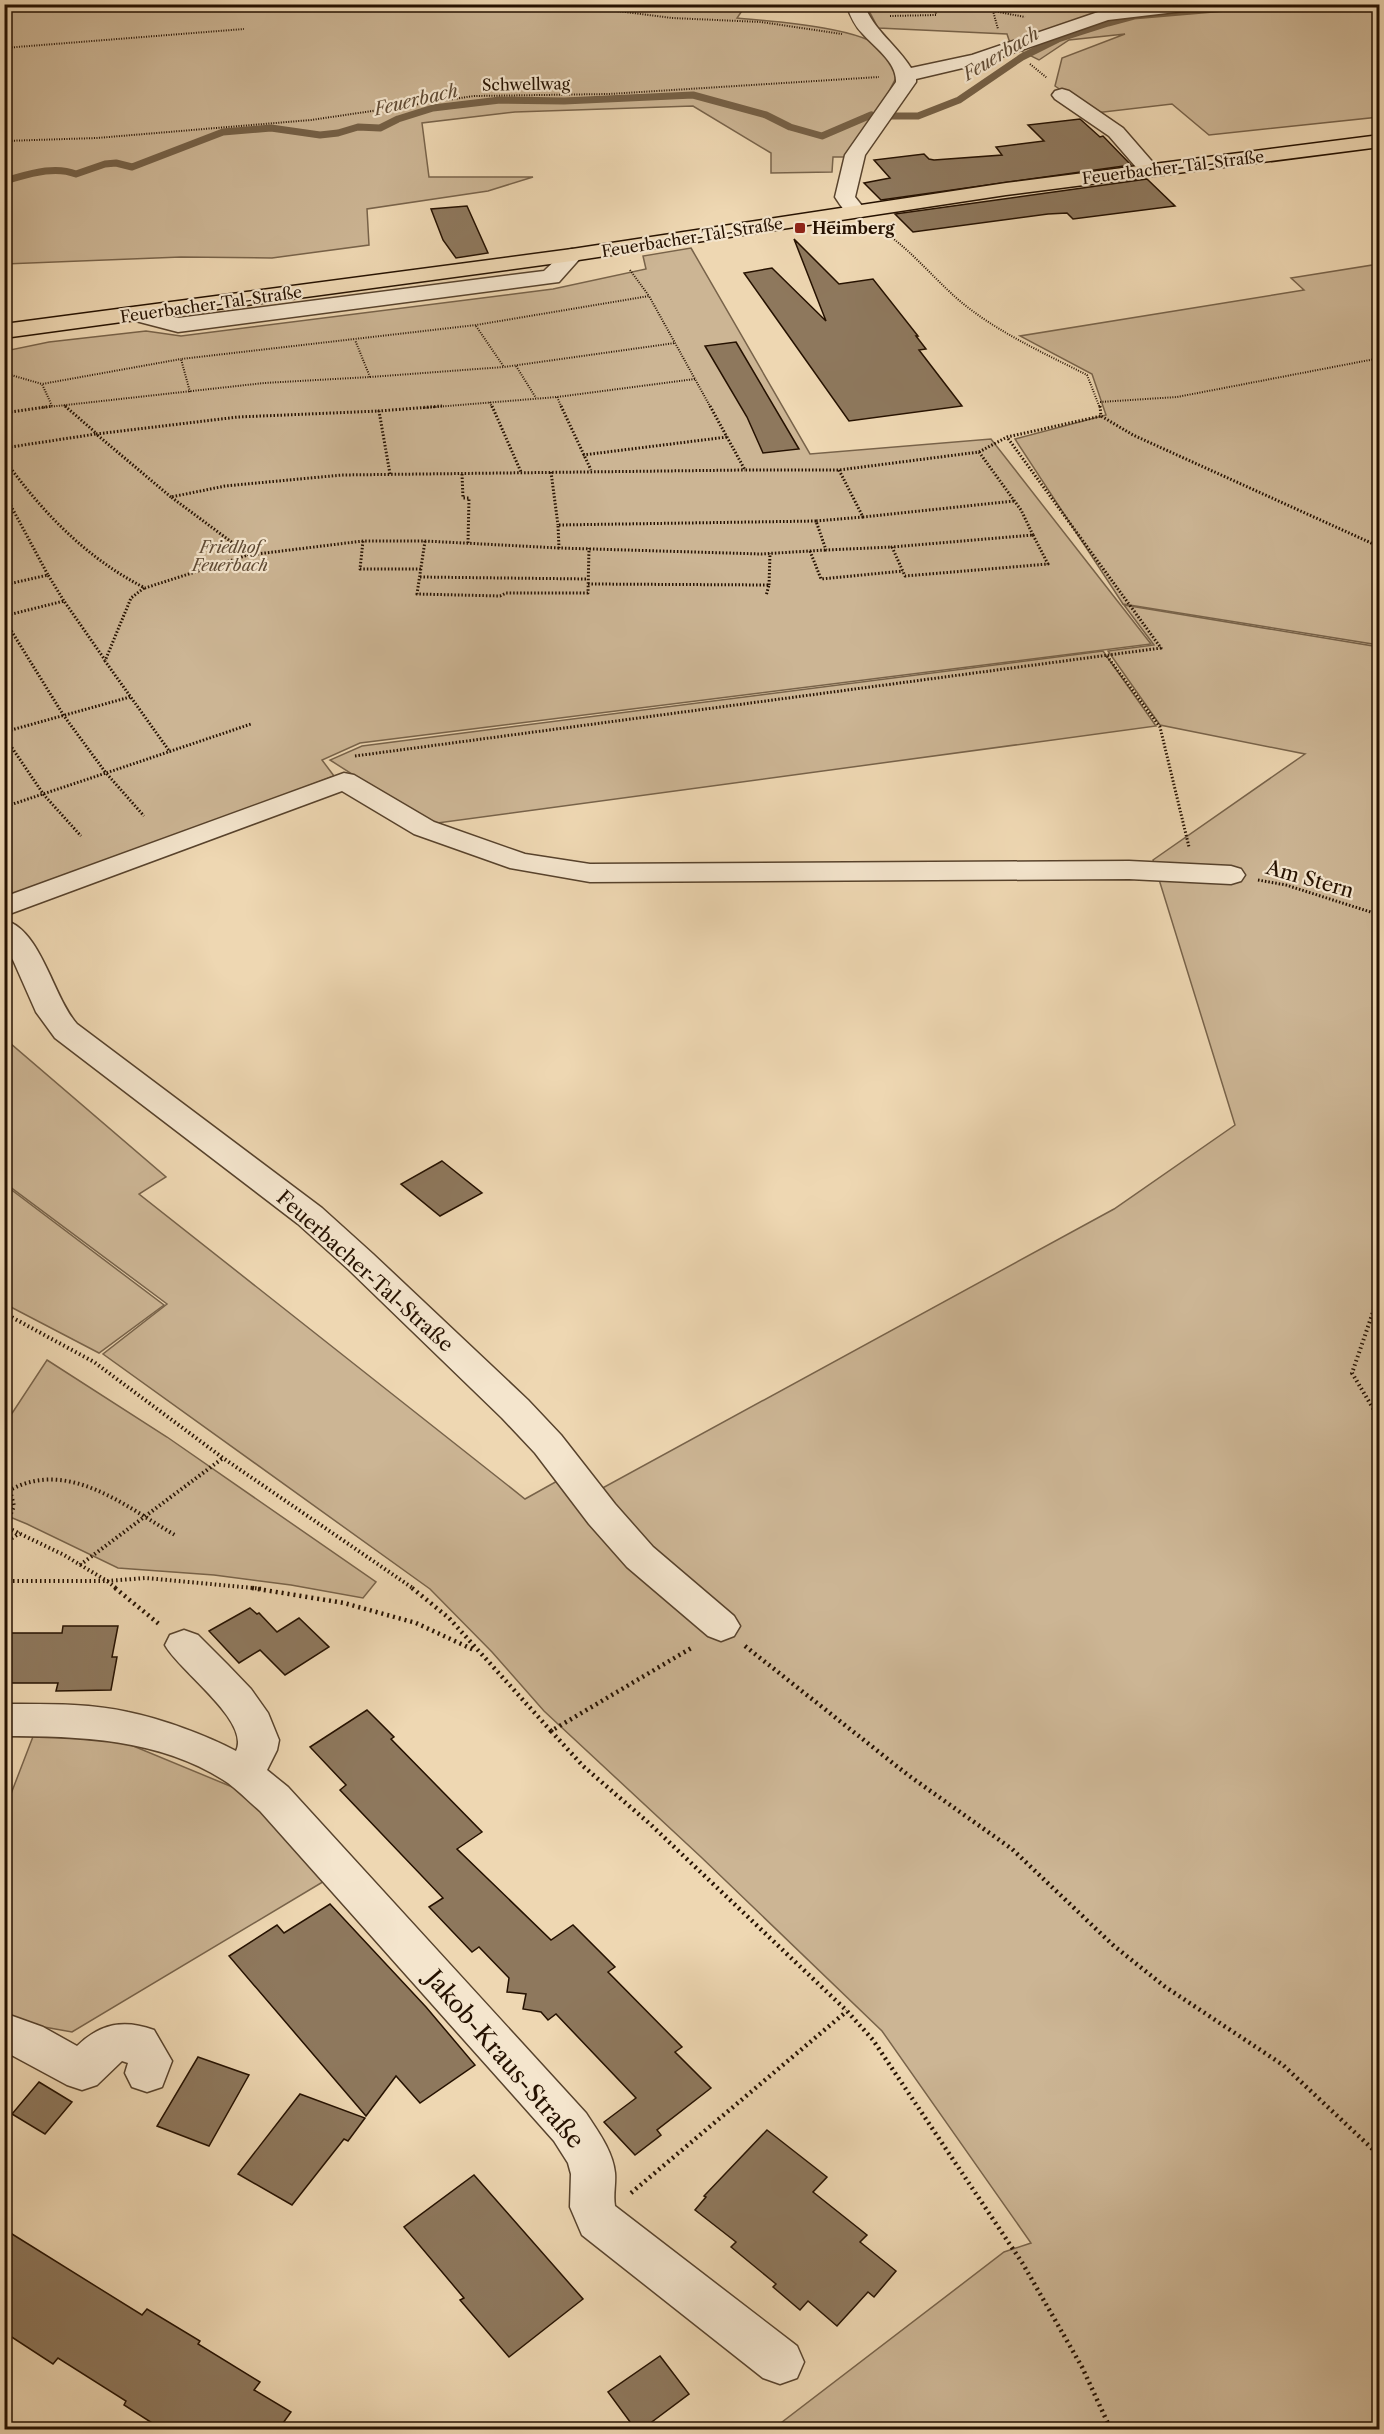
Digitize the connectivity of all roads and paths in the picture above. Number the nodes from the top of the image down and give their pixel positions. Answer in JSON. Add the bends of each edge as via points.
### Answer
{"nodes":[{"id":1,"x":562,"y":4,"type":"edge"},
{"id":2,"x":935,"y":4,"type":"edge"},
{"id":3,"x":1201,"y":4,"type":"edge"},
{"id":4,"x":857,"y":10,"type":"edge"},
{"id":5,"x":244,"y":29,"type":"dead end"},
{"id":6,"x":872,"y":36,"type":"junction"},
{"id":7,"x":4,"y":48,"type":"edge"},
{"id":8,"x":906,"y":75,"type":"junction"},
{"id":9,"x":1062,"y":95,"type":"dead end"},
{"id":10,"x":4,"y":141,"type":"edge"},
{"id":11,"x":1380,"y":141,"type":"edge"},
{"id":12,"x":1149,"y":170,"type":"junction"},
{"id":13,"x":857,"y":212,"type":"junction"},
{"id":14,"x":616,"y":249,"type":"junction"},
{"id":15,"x":572,"y":255,"type":"joint"},
{"id":16,"x":649,"y":296,"type":"junction"},
{"id":17,"x":136,"y":314,"type":"joint"},
{"id":18,"x":476,"y":326,"type":"junction"},
{"id":19,"x":4,"y":332,"type":"edge"},
{"id":20,"x":355,"y":340,"type":"junction"},
{"id":21,"x":675,"y":343,"type":"junction"},
{"id":22,"x":1380,"y":358,"type":"edge"},
{"id":23,"x":181,"y":359,"type":"junction"},
{"id":24,"x":516,"y":366,"type":"junction"},
{"id":25,"x":504,"y":367,"type":"junction"},
{"id":26,"x":4,"y":373,"type":"edge"},
{"id":27,"x":370,"y":377,"type":"junction"},
{"id":28,"x":695,"y":379,"type":"junction"},
{"id":29,"x":42,"y":384,"type":"junction"},
{"id":30,"x":190,"y":392,"type":"junction"},
{"id":31,"x":557,"y":397,"type":"junction"},
{"id":32,"x":536,"y":399,"type":"junction"},
{"id":33,"x":490,"y":402,"type":"junction"},
{"id":34,"x":1100,"y":402,"type":"junction"},
{"id":35,"x":64,"y":405,"type":"junction"},
{"id":36,"x":52,"y":406,"type":"junction"},
{"id":37,"x":379,"y":411,"type":"junction"},
{"id":38,"x":4,"y":413,"type":"edge"},
{"id":39,"x":1101,"y":416,"type":"junction"},
{"id":40,"x":96,"y":434,"type":"junction"},
{"id":41,"x":727,"y":437,"type":"junction"},
{"id":42,"x":1007,"y":437,"type":"junction"},
{"id":43,"x":4,"y":448,"type":"edge"},
{"id":44,"x":979,"y":452,"type":"junction"},
{"id":45,"x":584,"y":455,"type":"junction"},
{"id":46,"x":4,"y":459,"type":"edge"},
{"id":47,"x":591,"y":470,"type":"junction"},
{"id":48,"x":745,"y":470,"type":"junction"},
{"id":49,"x":839,"y":470,"type":"junction"},
{"id":50,"x":521,"y":472,"type":"junction"},
{"id":51,"x":551,"y":472,"type":"junction"},
{"id":52,"x":390,"y":474,"type":"junction"},
{"id":53,"x":462,"y":474,"type":"junction"},
{"id":54,"x":4,"y":493,"type":"edge"},
{"id":55,"x":171,"y":497,"type":"junction"},
{"id":56,"x":1015,"y":501,"type":"junction"},
{"id":57,"x":14,"y":512,"type":"junction"},
{"id":58,"x":4,"y":514,"type":"edge"},
{"id":59,"x":863,"y":517,"type":"junction"},
{"id":60,"x":816,"y":521,"type":"junction"},
{"id":61,"x":558,"y":525,"type":"junction"},
{"id":62,"x":1034,"y":534,"type":"junction"},
{"id":63,"x":363,"y":541,"type":"junction"},
{"id":64,"x":425,"y":541,"type":"junction"},
{"id":65,"x":468,"y":543,"type":"junction"},
{"id":66,"x":892,"y":547,"type":"junction"},
{"id":67,"x":1380,"y":547,"type":"edge"},
{"id":68,"x":559,"y":548,"type":"junction"},
{"id":69,"x":589,"y":548,"type":"junction"},
{"id":70,"x":826,"y":550,"type":"junction"},
{"id":71,"x":810,"y":551,"type":"junction"},
{"id":72,"x":770,"y":553,"type":"junction"},
{"id":73,"x":249,"y":555,"type":"junction"},
{"id":74,"x":421,"y":569,"type":"junction"},
{"id":75,"x":903,"y":571,"type":"junction"},
{"id":76,"x":48,"y":576,"type":"junction"},
{"id":77,"x":420,"y":577,"type":"junction"},
{"id":78,"x":588,"y":579,"type":"junction"},
{"id":79,"x":588,"y":584,"type":"junction"},
{"id":80,"x":4,"y":585,"type":"edge"},
{"id":81,"x":769,"y":585,"type":"junction"},
{"id":82,"x":145,"y":588,"type":"junction"},
{"id":83,"x":766,"y":596,"type":"dead end"},
{"id":84,"x":64,"y":601,"type":"junction"},
{"id":85,"x":4,"y":618,"type":"edge"},
{"id":86,"x":1107,"y":656,"type":"junction"},
{"id":87,"x":105,"y":661,"type":"junction"},
{"id":88,"x":130,"y":697,"type":"junction"},
{"id":89,"x":64,"y":716,"type":"junction"},
{"id":90,"x":251,"y":724,"type":"dead end"},
{"id":91,"x":4,"y":734,"type":"edge"},
{"id":92,"x":170,"y":752,"type":"junction"},
{"id":93,"x":106,"y":773,"type":"junction"},
{"id":94,"x":344,"y":781,"type":"junction"},
{"id":95,"x":44,"y":795,"type":"junction"},
{"id":96,"x":4,"y":807,"type":"edge"},
{"id":97,"x":144,"y":816,"type":"dead end"},
{"id":98,"x":81,"y":836,"type":"dead end"},
{"id":99,"x":4,"y":852,"type":"edge"},
{"id":100,"x":11,"y":858,"type":"dead end"},
{"id":101,"x":1189,"y":873,"type":"junction"},
{"id":102,"x":1231,"y":875,"type":"joint"},
{"id":103,"x":4,"y":907,"type":"edge"},
{"id":104,"x":1380,"y":915,"type":"edge"},
{"id":105,"x":4,"y":929,"type":"edge"},
{"id":106,"x":1380,"y":1292,"type":"edge"},
{"id":107,"x":4,"y":1313,"type":"edge"},
{"id":108,"x":1380,"y":1420,"type":"edge"},
{"id":109,"x":223,"y":1458,"type":"junction"},
{"id":110,"x":145,"y":1519,"type":"junction"},
{"id":111,"x":5,"y":1526,"type":"edge"},
{"id":112,"x":21,"y":1532,"type":"junction"},
{"id":113,"x":175,"y":1535,"type":"dead end"},
{"id":114,"x":4,"y":1543,"type":"edge"},
{"id":115,"x":80,"y":1565,"type":"junction"},
{"id":116,"x":4,"y":1581,"type":"edge"},
{"id":117,"x":107,"y":1581,"type":"junction"},
{"id":118,"x":721,"y":1626,"type":"junction"},
{"id":119,"x":184,"y":1645,"type":"joint"},
{"id":120,"x":477,"y":1651,"type":"junction"},
{"id":121,"x":4,"y":1720,"type":"edge"},
{"id":122,"x":550,"y":1731,"type":"junction"},
{"id":123,"x":242,"y":1772,"type":"junction"},
{"id":124,"x":847,"y":2012,"type":"junction"},
{"id":125,"x":4,"y":2032,"type":"edge"},
{"id":126,"x":147,"y":2073,"type":"dead end"},
{"id":127,"x":1380,"y":2156,"type":"edge"},
{"id":128,"x":598,"y":2220,"type":"junction"},
{"id":129,"x":780,"y":2362,"type":"dead end"},
{"id":130,"x":1112,"y":2430,"type":"edge"}],
"edges":[{"from":1,"to":6,"type":"path"},
{"from":2,"to":4,"type":"path","via":[[936,15]]},
{"from":3,"to":8,"type":"street","via":[[1104,15],[977,59]]},
{"from":4,"to":6,"type":"street"},
{"from":5,"to":7,"type":"path"},
{"from":6,"to":8,"type":"street","via":[[888,48]]},
{"from":8,"to":10,"type":"path","name":"Schwellwag","via":[[609,93],[474,96],[311,120],[97,138]]},
{"from":8,"to":13,"type":"street","via":[[906,82],[855,155],[845,197]]},
{"from":9,"to":12,"type":"street","via":[[1116,132]]},
{"from":11,"to":12,"type":"main road","name":"Feuerbacher-Tal-Straße"},
{"from":12,"to":13,"type":"main road","name":"Feuerbacher-Tal-Straße"},
{"from":13,"to":14,"type":"main road","name":"Feuerbacher-Tal-Straße"},
{"from":13,"to":34,"type":"path","via":[[906,247],[966,306],[1012,337],[1086,375]]},
{"from":14,"to":15,"type":"main road","name":"Feuerbacher-Tal-Straße"},
{"from":14,"to":16,"type":"path"},
{"from":15,"to":17,"type":"street","via":[[552,277],[178,325]]},
{"from":16,"to":18,"type":"path"},
{"from":16,"to":21,"type":"path"},
{"from":17,"to":19,"type":"main road","name":"Feuerbacher-Tal-Straße"},
{"from":18,"to":20,"type":"path"},
{"from":18,"to":25,"type":"path"},
{"from":20,"to":23,"type":"path"},
{"from":20,"to":27,"type":"path"},
{"from":21,"to":24,"type":"path"},
{"from":21,"to":28,"type":"path"},
{"from":22,"to":34,"type":"path","via":[[1177,397]]},
{"from":23,"to":29,"type":"path"},
{"from":23,"to":30,"type":"path"},
{"from":24,"to":25,"type":"path"},
{"from":24,"to":32,"type":"path"},
{"from":25,"to":27,"type":"path"},
{"from":26,"to":29,"type":"path"},
{"from":27,"to":30,"type":"path"},
{"from":28,"to":31,"type":"path"},
{"from":28,"to":41,"type":"path"},
{"from":29,"to":36,"type":"path"},
{"from":30,"to":35,"type":"path"},
{"from":31,"to":32,"type":"path"},
{"from":31,"to":45,"type":"path"},
{"from":32,"to":33,"type":"path"},
{"from":33,"to":37,"type":"path"},
{"from":33,"to":50,"type":"path"},
{"from":34,"to":39,"type":"path"},
{"from":35,"to":36,"type":"path"},
{"from":35,"to":40,"type":"path"},
{"from":36,"to":38,"type":"path"},
{"from":37,"to":40,"type":"path","via":[[238,416]]},
{"from":37,"to":52,"type":"path"},
{"from":39,"to":42,"type":"path"},
{"from":39,"to":67,"type":"path","via":[[1133,435]]},
{"from":40,"to":43,"type":"path"},
{"from":40,"to":55,"type":"path"},
{"from":41,"to":45,"type":"path"},
{"from":41,"to":48,"type":"path"},
{"from":42,"to":44,"type":"path"},
{"from":42,"to":86,"type":"path","via":[[1161,648]]},
{"from":44,"to":49,"type":"path"},
{"from":44,"to":56,"type":"path"},
{"from":45,"to":47,"type":"path"},
{"from":46,"to":82,"type":"path","via":[[42,508],[75,539],[125,579]]},
{"from":47,"to":48,"type":"path"},
{"from":47,"to":51,"type":"path"},
{"from":48,"to":49,"type":"path"},
{"from":49,"to":59,"type":"path"},
{"from":50,"to":51,"type":"path"},
{"from":50,"to":53,"type":"path"},
{"from":51,"to":61,"type":"path"},
{"from":52,"to":53,"type":"path"},
{"from":52,"to":55,"type":"path","via":[[225,486]]},
{"from":53,"to":65,"type":"path","via":[[463,498],[470,498]]},
{"from":54,"to":57,"type":"path"},
{"from":55,"to":73,"type":"path"},
{"from":56,"to":59,"type":"path"},
{"from":56,"to":62,"type":"path"},
{"from":57,"to":58,"type":"path"},
{"from":57,"to":76,"type":"path"},
{"from":59,"to":60,"type":"path"},
{"from":60,"to":61,"type":"path"},
{"from":60,"to":70,"type":"path"},
{"from":61,"to":68,"type":"path"},
{"from":62,"to":66,"type":"path"},
{"from":62,"to":75,"type":"path","via":[[1048,564],[905,576]]},
{"from":63,"to":64,"type":"path"},
{"from":63,"to":73,"type":"path"},
{"from":63,"to":74,"type":"path","via":[[360,569]]},
{"from":64,"to":65,"type":"path"},
{"from":64,"to":74,"type":"path"},
{"from":65,"to":68,"type":"path"},
{"from":66,"to":70,"type":"path"},
{"from":66,"to":75,"type":"path"},
{"from":68,"to":69,"type":"path"},
{"from":69,"to":72,"type":"path"},
{"from":69,"to":78,"type":"path"},
{"from":70,"to":71,"type":"path"},
{"from":71,"to":72,"type":"path"},
{"from":71,"to":75,"type":"path","via":[[821,579]]},
{"from":72,"to":81,"type":"path"},
{"from":73,"to":82,"type":"path"},
{"from":74,"to":77,"type":"path"},
{"from":76,"to":80,"type":"path"},
{"from":76,"to":84,"type":"path"},
{"from":77,"to":78,"type":"path"},
{"from":77,"to":79,"type":"path","via":[[417,594],[588,594]]},
{"from":78,"to":79,"type":"path"},
{"from":79,"to":81,"type":"path"},
{"from":81,"to":83,"type":"path"},
{"from":82,"to":87,"type":"path","via":[[131,598]]},
{"from":84,"to":85,"type":"path"},
{"from":84,"to":87,"type":"path"},
{"from":85,"to":89,"type":"path"},
{"from":86,"to":94,"type":"path","via":[[339,758]]},
{"from":86,"to":101,"type":"path","via":[[1160,727],[1189,845]]},
{"from":87,"to":88,"type":"path"},
{"from":88,"to":89,"type":"path"},
{"from":88,"to":92,"type":"path"},
{"from":89,"to":91,"type":"path"},
{"from":89,"to":93,"type":"path"},
{"from":90,"to":92,"type":"path"},
{"from":91,"to":95,"type":"path"},
{"from":92,"to":93,"type":"path"},
{"from":93,"to":95,"type":"path"},
{"from":93,"to":97,"type":"path"},
{"from":94,"to":101,"type":"street","via":[[424,828],[520,862],[590,873]]},
{"from":94,"to":103,"type":"street"},
{"from":95,"to":96,"type":"path"},
{"from":95,"to":98,"type":"path"},
{"from":99,"to":100,"type":"path"},
{"from":101,"to":102,"type":"street"},
{"from":102,"to":104,"type":"path","name":"Am Stern","via":[[1286,885]]},
{"from":105,"to":118,"type":"street","name":"Feuerbacher-Tal-Straße","via":[[20,943],[51,1012],[66,1031],[310,1216],[361,1262],[535,1430],[640,1557]]},
{"from":106,"to":108,"type":"path","via":[[1352,1373]]},
{"from":107,"to":109,"type":"path","via":[[94,1362]]},
{"from":109,"to":110,"type":"path"},
{"from":109,"to":120,"type":"path","via":[[415,1590],[449,1618]]},
{"from":110,"to":111,"type":"path","via":[[72,1480],[19,1484],[10,1490],[14,1506]]},
{"from":110,"to":113,"type":"path"},
{"from":110,"to":115,"type":"path"},
{"from":111,"to":112,"type":"path"},
{"from":112,"to":114,"type":"path"},
{"from":112,"to":115,"type":"path"},
{"from":115,"to":117,"type":"path"},
{"from":116,"to":117,"type":"path"},
{"from":117,"to":119,"type":"path"},
{"from":117,"to":120,"type":"path","via":[[146,1578],[206,1582],[344,1603],[416,1623]]},
{"from":118,"to":122,"type":"path","via":[[682,1655]]},
{"from":118,"to":127,"type":"path","via":[[908,1775],[1012,1849],[1114,1946],[1164,1986],[1283,2065]]},
{"from":119,"to":123,"type":"street","via":[[249,1714],[259,1736],[254,1758]]},
{"from":120,"to":122,"type":"path"},
{"from":121,"to":123,"type":"street","name":"Jakob-Kraus-Straße","via":[[128,1727],[201,1751]]},
{"from":122,"to":124,"type":"path"},
{"from":123,"to":128,"type":"street","name":"Jakob-Kraus-Straße","via":[[274,1799],[570,2127],[591,2165],[590,2204]]},
{"from":124,"to":128,"type":"path"},
{"from":124,"to":130,"type":"path","via":[[873,2040],[1023,2264],[1082,2367]]},
{"from":125,"to":126,"type":"street","via":[[28,2040],[82,2071],[109,2045],[126,2040],[140,2043],[150,2061]]},
{"from":128,"to":129,"type":"street"}]}
